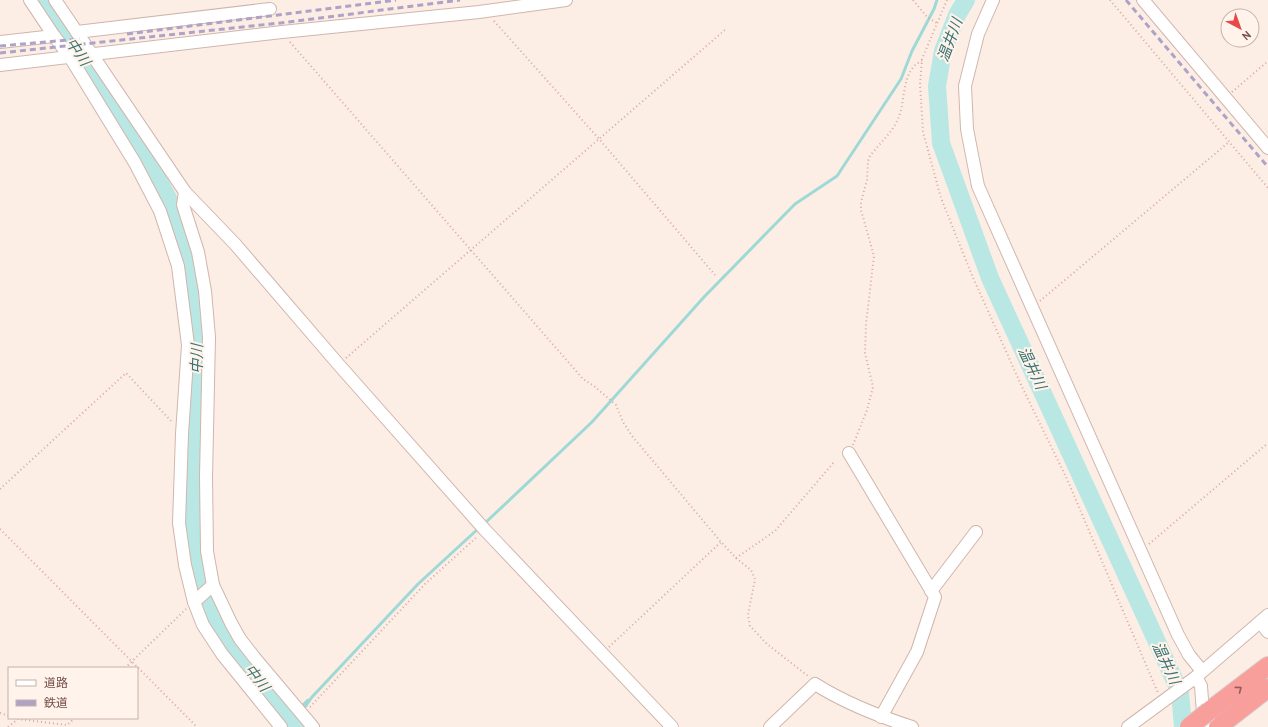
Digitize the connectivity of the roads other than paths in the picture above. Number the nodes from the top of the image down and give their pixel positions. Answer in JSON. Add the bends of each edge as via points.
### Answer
{"nodes":[{"id":1,"x":30,"y":0,"type":"edge"},
{"id":2,"x":55,"y":0,"type":"edge"},
{"id":3,"x":566,"y":0,"type":"edge"},
{"id":4,"x":993,"y":0,"type":"edge"},
{"id":5,"x":1143,"y":0,"type":"edge"},
{"id":6,"x":481,"y":8,"type":"edge"},
{"id":7,"x":270,"y":9,"type":"dead end"},
{"id":8,"x":77,"y":32,"type":"junction"},
{"id":9,"x":54,"y":36,"type":"junction"},
{"id":10,"x":0,"y":42,"type":"edge"},
{"id":11,"x":91,"y":54,"type":"junction"},
{"id":12,"x":70,"y":57,"type":"junction"},
{"id":13,"x":0,"y":65,"type":"edge"},
{"id":14,"x":1268,"y":148,"type":"edge"},
{"id":15,"x":186,"y":192,"type":"junction"},
{"id":16,"x":850,"y":453,"type":"road end"},
{"id":17,"x":976,"y":532,"type":"dead end"},
{"id":18,"x":212,"y":586,"type":"junction"},
{"id":19,"x":931,"y":591,"type":"junction"},
{"id":20,"x":193,"y":603,"type":"junction"},
{"id":21,"x":1264,"y":618,"type":"edge"},
{"id":22,"x":1268,"y":632,"type":"edge"},
{"id":23,"x":1268,"y":666,"type":"edge"},
{"id":24,"x":1197,"y":676,"type":"junction"},
{"id":25,"x":1268,"y":688,"type":"edge"},
{"id":26,"x":881,"y":717,"type":"junction"},
{"id":27,"x":1207,"y":719,"type":"edge"},
{"id":28,"x":281,"y":727,"type":"edge"},
{"id":29,"x":313,"y":727,"type":"edge"},
{"id":30,"x":672,"y":727,"type":"edge"},
{"id":31,"x":770,"y":727,"type":"edge"},
{"id":32,"x":912,"y":727,"type":"edge"},
{"id":33,"x":1128,"y":727,"type":"edge"},
{"id":34,"x":1189,"y":727,"type":"edge"},
{"id":35,"x":1218,"y":727,"type":"edge"}],
"edges":[{"from":1,"to":9,"type":"street"},
{"from":2,"to":8,"type":"street"},
{"from":3,"to":6,"type":"street"},
{"from":4,"to":24,"type":"street","via":[[978,34],[966,86],[967,129],[978,186]]},
{"from":5,"to":14,"type":"street"},
{"from":6,"to":11,"type":"street"},
{"from":7,"to":8,"type":"street"},
{"from":8,"to":11,"type":"street"},
{"from":9,"to":10,"type":"street"},
{"from":9,"to":12,"type":"street"},
{"from":11,"to":12,"type":"street"},
{"from":11,"to":15,"type":"street"},
{"from":12,"to":13,"type":"street"},
{"from":12,"to":20,"type":"street","via":[[135,164],[160,211],[178,266],[188,345],[179,523],[184,565]]},
{"from":15,"to":18,"type":"street","via":[[183,205],[198,252],[209,337],[206,477],[207,551]]},
{"from":15,"to":30,"type":"street","via":[[235,244],[482,526]]},
{"from":16,"to":19,"type":"street"},
{"from":17,"to":19,"type":"street"},
{"from":18,"to":20,"type":"street"},
{"from":18,"to":29,"type":"street","via":[[240,639]]},
{"from":19,"to":26,"type":"street","via":[[935,597],[917,652]]},
{"from":20,"to":28,"type":"street","via":[[203,625],[222,654]]},
{"from":21,"to":22,"type":"street"},
{"from":21,"to":24,"type":"street"},
{"from":27,"to":23,"type":"highway","one_way":true},
{"from":24,"to":27,"type":"street"},
{"from":24,"to":33,"type":"street"},
{"from":25,"to":35,"type":"highway"},
{"from":26,"to":31,"type":"street","via":[[832,695],[815,684]]},
{"from":26,"to":32,"type":"street"},
{"from":27,"to":34,"type":"highway","bridge":true}]}
